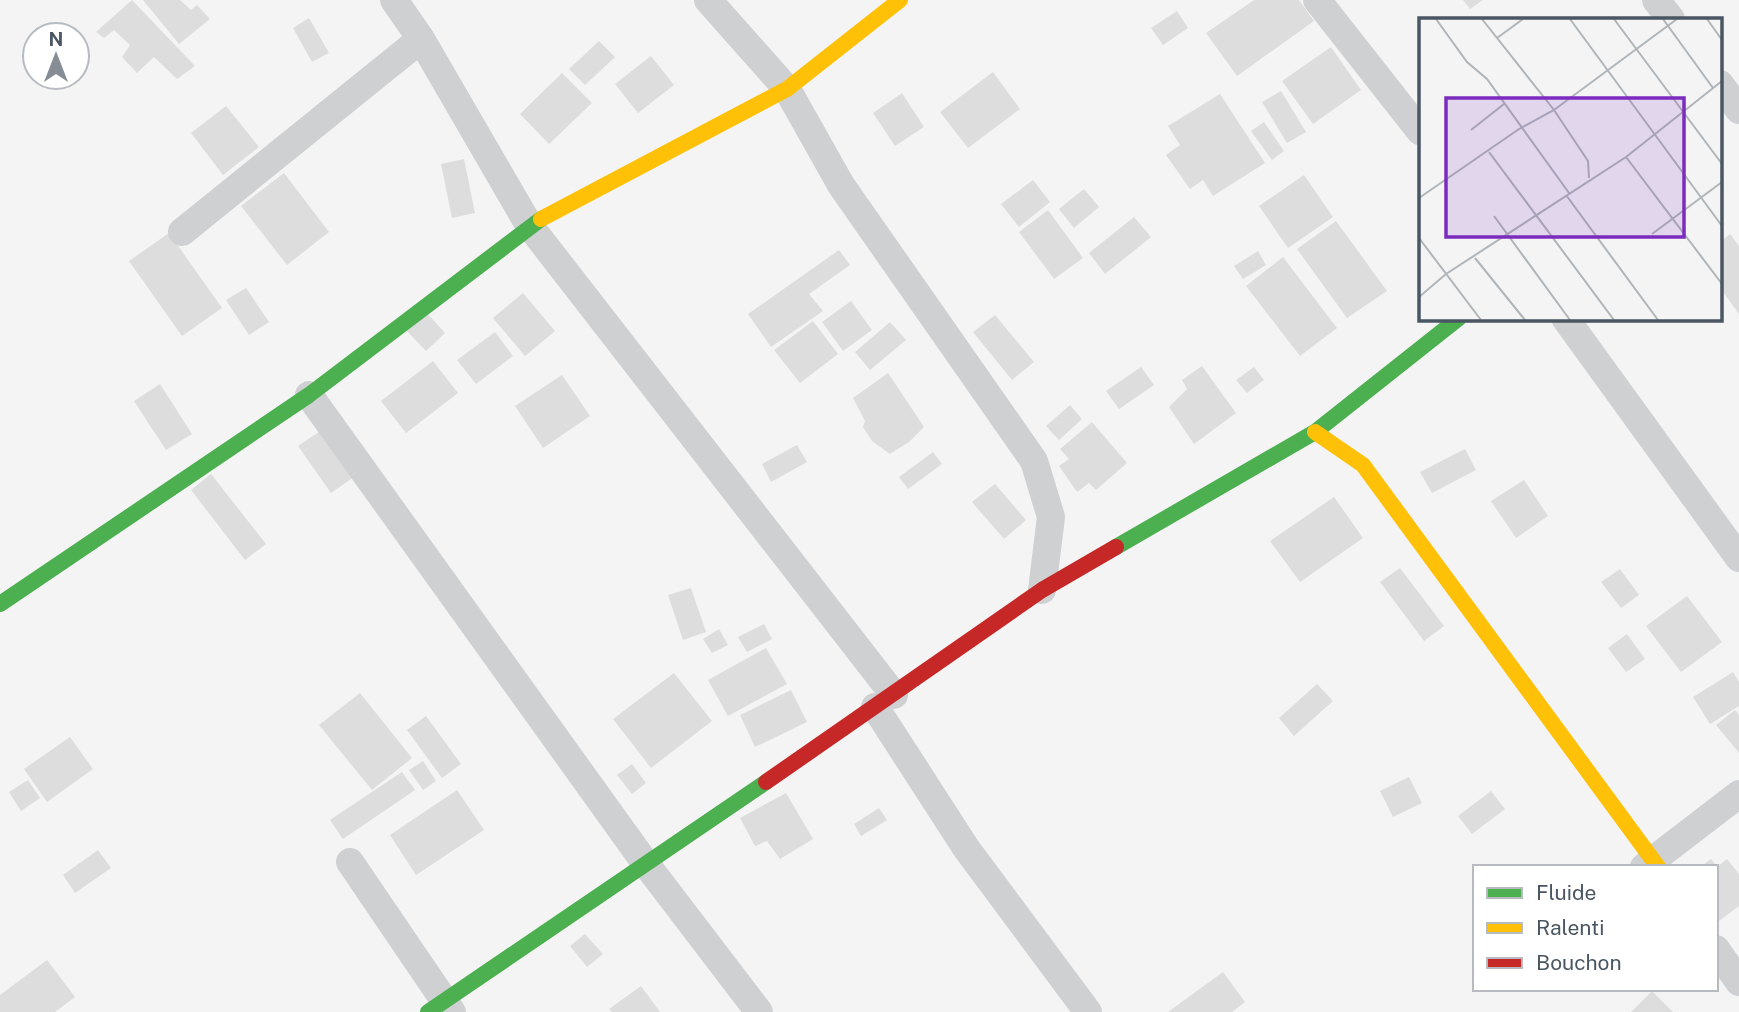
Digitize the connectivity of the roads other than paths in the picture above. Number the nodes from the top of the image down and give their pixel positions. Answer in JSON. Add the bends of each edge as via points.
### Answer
{"nodes":[{"id":1,"x":394,"y":0,"type":"edge"},
{"id":2,"x":708,"y":0,"type":"edge"},
{"id":3,"x":900,"y":0,"type":"edge"},
{"id":4,"x":1317,"y":0,"type":"edge"},
{"id":5,"x":1656,"y":0,"type":"edge"},
{"id":6,"x":1670,"y":18,"type":"edge"},
{"id":7,"x":421,"y":39,"type":"junction"},
{"id":8,"x":787,"y":89,"type":"junction"},
{"id":9,"x":1419,"y":130,"type":"edge"},
{"id":10,"x":529,"y":225,"type":"junction"},
{"id":11,"x":182,"y":232,"type":"dead end"},
{"id":12,"x":1456,"y":320,"type":"edge"},
{"id":13,"x":1566,"y":320,"type":"edge"},
{"id":14,"x":309,"y":395,"type":"junction"},
{"id":15,"x":1315,"y":432,"type":"junction"},
{"id":16,"x":1739,"y":558,"type":"edge"},
{"id":17,"x":1042,"y":590,"type":"junction"},
{"id":18,"x":0,"y":604,"type":"edge"},
{"id":19,"x":885,"y":701,"type":"junction"},
{"id":20,"x":1739,"y":794,"type":"edge"},
{"id":21,"x":351,"y":862,"type":"dead end"},
{"id":22,"x":646,"y":864,"type":"junction"},
{"id":23,"x":1652,"y":864,"type":"edge"},
{"id":24,"x":1718,"y":952,"type":"edge"},
{"id":25,"x":1739,"y":982,"type":"edge"},
{"id":26,"x":441,"y":1008,"type":"edge"},
{"id":27,"x":759,"y":1012,"type":"edge"},
{"id":28,"x":1088,"y":1012,"type":"edge"}],
"edges":[{"from":1,"to":7,"type":"street"},
{"from":2,"to":8,"type":"street"},
{"from":3,"to":8,"type":"street"},
{"from":4,"to":9,"type":"street"},
{"from":5,"to":6,"type":"street"},
{"from":7,"to":10,"type":"street"},
{"from":7,"to":11,"type":"street"},
{"from":8,"to":10,"type":"street"},
{"from":8,"to":17,"type":"street","via":[[841,186],[1034,461],[1051,517]]},
{"from":10,"to":14,"type":"street"},
{"from":10,"to":19,"type":"street"},
{"from":12,"to":15,"type":"street"},
{"from":13,"to":16,"type":"street"},
{"from":14,"to":18,"type":"street"},
{"from":14,"to":22,"type":"street"},
{"from":15,"to":17,"type":"street"},
{"from":15,"to":23,"type":"street","via":[[1363,465]]},
{"from":17,"to":19,"type":"street"},
{"from":19,"to":22,"type":"street"},
{"from":19,"to":28,"type":"street","via":[[966,848]]},
{"from":20,"to":23,"type":"street"},
{"from":21,"to":26,"type":"street"},
{"from":22,"to":26,"type":"street"},
{"from":22,"to":27,"type":"street"},
{"from":24,"to":25,"type":"street"}]}
